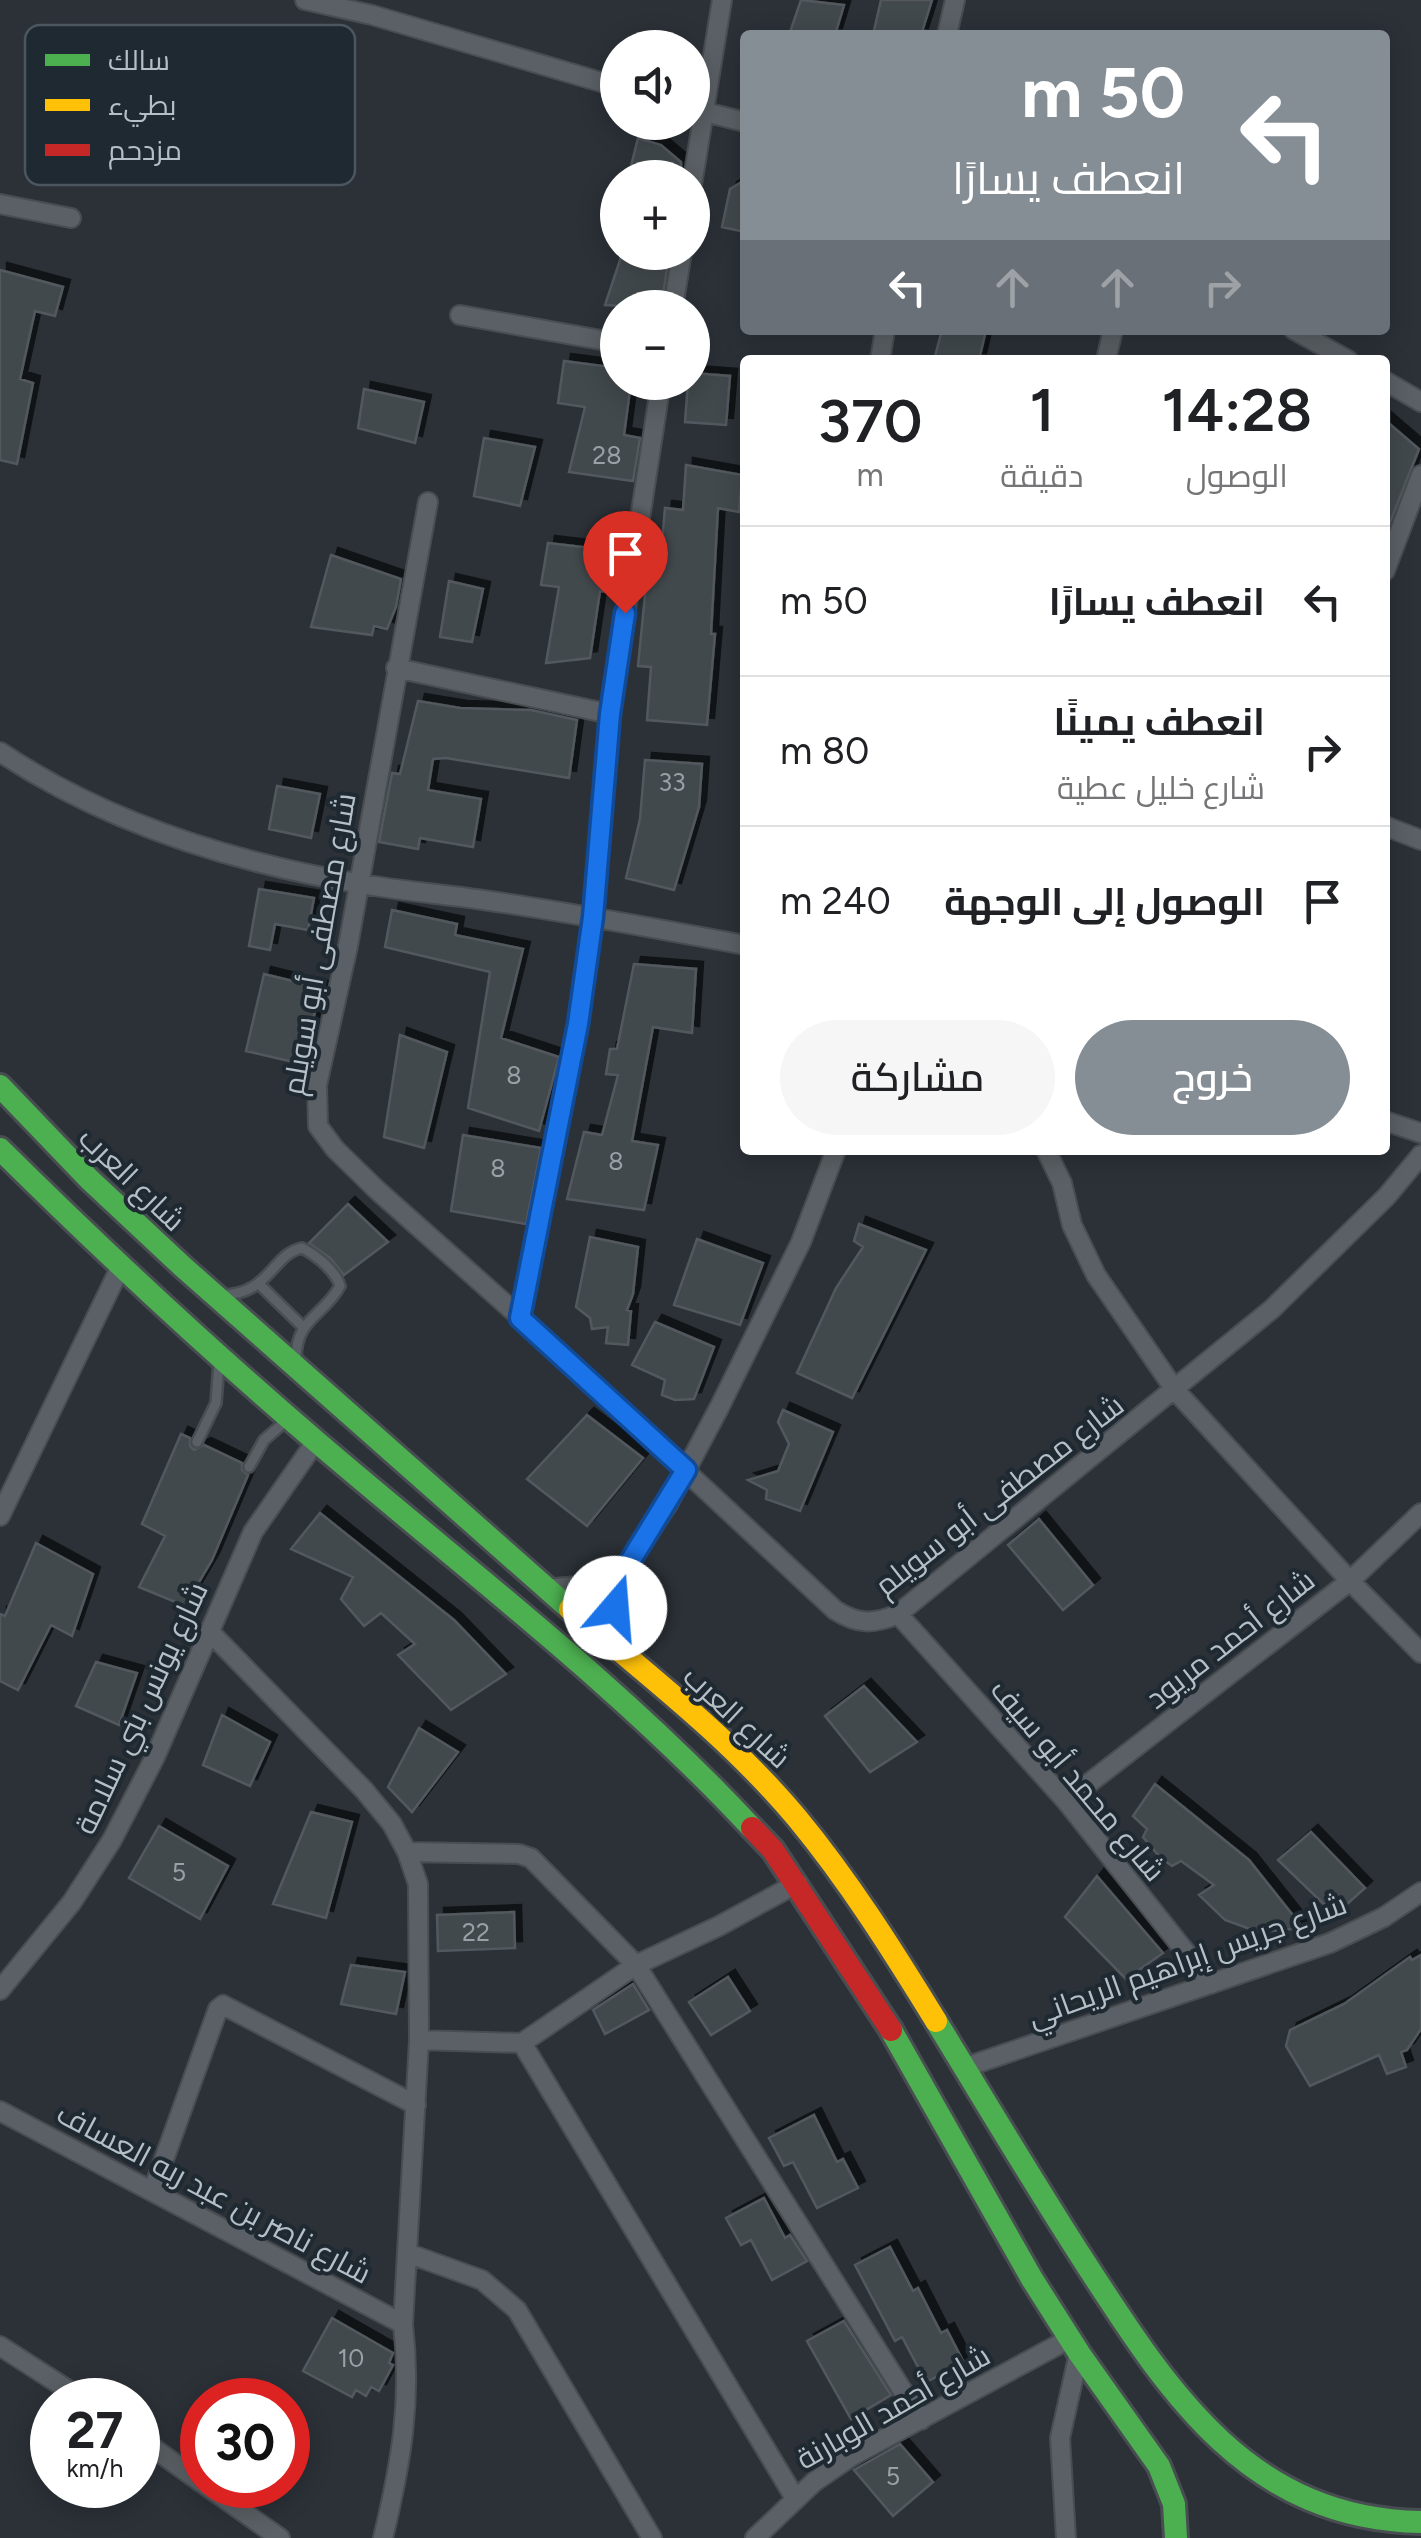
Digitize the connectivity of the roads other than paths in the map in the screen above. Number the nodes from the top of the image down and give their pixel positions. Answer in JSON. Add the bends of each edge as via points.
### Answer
{"nodes":[{"id":1,"x":305,"y":0,"type":"edge"},
{"id":2,"x":722,"y":0,"type":"edge"},
{"id":3,"x":955,"y":0,"type":"edge"},
{"id":4,"x":949,"y":30,"type":"edge"},
{"id":5,"x":710,"y":55,"type":"edge"},
{"id":6,"x":600,"y":81,"type":"edge"},
{"id":7,"x":710,"y":113,"type":"edge"},
{"id":8,"x":740,"y":121,"type":"edge"},
{"id":9,"x":0,"y":204,"type":"edge"},
{"id":10,"x":71,"y":218,"type":"dead end"},
{"id":11,"x":460,"y":315,"type":"dead end"},
{"id":12,"x":1303,"y":335,"type":"edge"},
{"id":13,"x":600,"y":340,"type":"edge"},
{"id":14,"x":1339,"y":355,"type":"edge"},
{"id":15,"x":1390,"y":384,"type":"edge"},
{"id":16,"x":658,"y":400,"type":"edge"},
{"id":17,"x":1421,"y":402,"type":"edge"},
{"id":18,"x":1421,"y":475,"type":"edge"},
{"id":19,"x":428,"y":502,"type":"dead end"},
{"id":20,"x":1390,"y":558,"type":"edge"},
{"id":21,"x":396,"y":668,"type":"junction"},
{"id":22,"x":610,"y":714,"type":"junction"},
{"id":23,"x":0,"y":752,"type":"edge"},
{"id":24,"x":1390,"y":828,"type":"edge"},
{"id":25,"x":1421,"y":840,"type":"edge"},
{"id":26,"x":359,"y":884,"type":"junction"},
{"id":27,"x":593,"y":917,"type":"junction"},
{"id":28,"x":740,"y":944,"type":"edge"},
{"id":29,"x":0,"y":1086,"type":"edge"},
{"id":30,"x":1390,"y":1123,"type":"edge"},
{"id":31,"x":1421,"y":1133,"type":"edge"},
{"id":32,"x":0,"y":1149,"type":"edge"},
{"id":33,"x":834,"y":1155,"type":"edge"},
{"id":34,"x":1048,"y":1155,"type":"edge"},
{"id":35,"x":1421,"y":1155,"type":"edge"},
{"id":36,"x":120,"y":1268,"type":"junction"},
{"id":37,"x":259,"y":1284,"type":"junction"},
{"id":38,"x":211,"y":1293,"type":"junction"},
{"id":39,"x":520,"y":1318,"type":"junction"},
{"id":40,"x":303,"y":1327,"type":"junction"},
{"id":41,"x":219,"y":1355,"type":"junction"},
{"id":42,"x":300,"y":1373,"type":"junction"},
{"id":43,"x":1175,"y":1390,"type":"junction"},
{"id":44,"x":290,"y":1418,"type":"junction"},
{"id":45,"x":316,"y":1441,"type":"junction"},
{"id":46,"x":197,"y":1442,"type":"dead end"},
{"id":47,"x":249,"y":1467,"type":"dead end"},
{"id":48,"x":686,"y":1470,"type":"junction"},
{"id":49,"x":1421,"y":1513,"type":"edge"},
{"id":50,"x":0,"y":1516,"type":"edge"},
{"id":51,"x":626,"y":1568,"type":"junction"},
{"id":52,"x":1350,"y":1581,"type":"junction"},
{"id":53,"x":546,"y":1588,"type":"junction"},
{"id":54,"x":898,"y":1614,"type":"junction"},
{"id":55,"x":210,"y":1632,"type":"junction"},
{"id":56,"x":618,"y":1650,"type":"junction"},
{"id":57,"x":1421,"y":1653,"type":"edge"},
{"id":58,"x":1066,"y":1801,"type":"junction"},
{"id":59,"x":407,"y":1852,"type":"junction"},
{"id":60,"x":798,"y":1883,"type":"junction"},
{"id":61,"x":1421,"y":1892,"type":"edge"},
{"id":62,"x":636,"y":1965,"type":"junction"},
{"id":63,"x":1211,"y":1984,"type":"junction"},
{"id":64,"x":0,"y":1990,"type":"edge"},
{"id":65,"x":419,"y":2040,"type":"junction"},
{"id":66,"x":522,"y":2043,"type":"junction"},
{"id":67,"x":966,"y":2067,"type":"junction"},
{"id":68,"x":416,"y":2105,"type":"junction"},
{"id":69,"x":0,"y":2111,"type":"edge"},
{"id":70,"x":152,"y":2190,"type":"junction"},
{"id":71,"x":408,"y":2253,"type":"junction"},
{"id":72,"x":402,"y":2324,"type":"junction"},
{"id":73,"x":0,"y":2346,"type":"edge"},
{"id":74,"x":1074,"y":2346,"type":"junction"},
{"id":75,"x":50,"y":2378,"type":"edge"},
{"id":76,"x":921,"y":2420,"type":"junction"},
{"id":77,"x":795,"y":2498,"type":"junction"},
{"id":78,"x":233,"y":2508,"type":"edge"},
{"id":79,"x":1421,"y":2522,"type":"edge"},
{"id":80,"x":262,"y":2532,"type":"edge"},
{"id":81,"x":280,"y":2538,"type":"edge"},
{"id":82,"x":382,"y":2538,"type":"edge"},
{"id":83,"x":652,"y":2538,"type":"edge"},
{"id":84,"x":755,"y":2538,"type":"edge"},
{"id":85,"x":1066,"y":2538,"type":"edge"},
{"id":86,"x":1176,"y":2538,"type":"edge"}],
"edges":[{"from":1,"to":6,"type":"street"},
{"from":2,"to":5,"type":"street"},
{"from":3,"to":4,"type":"street"},
{"from":7,"to":8,"type":"street"},
{"from":9,"to":10,"type":"street"},
{"from":11,"to":13,"type":"street"},
{"from":12,"to":14,"type":"street"},
{"from":15,"to":17,"type":"street"},
{"from":16,"to":22,"type":"street"},
{"from":18,"to":20,"type":"street"},
{"from":19,"to":21,"type":"street","name":"شارع مصطفى أبو سويلم"},
{"from":21,"to":22,"type":"street"},
{"from":21,"to":26,"type":"street","name":"شارع مصطفى أبو سويلم"},
{"from":22,"to":27,"type":"street"},
{"from":23,"to":26,"type":"street","via":[[161,835]]},
{"from":24,"to":25,"type":"street"},
{"from":26,"to":27,"type":"street"},
{"from":26,"to":39,"type":"street","name":"شارع مصطفى أبو سويلم","via":[[316,1085],[318,1126],[377,1190]]},
{"from":27,"to":28,"type":"street"},
{"from":27,"to":39,"type":"street"},
{"from":29,"to":38,"type":"main road","name":"شارع العرب","via":[[132,1224]]},
{"from":30,"to":31,"type":"street"},
{"from":32,"to":36,"type":"main road"},
{"from":33,"to":48,"type":"street","via":[[801,1242]]},
{"from":34,"to":43,"type":"street","via":[[1090,1262]]},
{"from":35,"to":43,"type":"street","name":"شارع مصطفى أبو سويلم","via":[[1301,1282]]},
{"from":36,"to":41,"type":"main road"},
{"from":36,"to":50,"type":"street"},
{"from":37,"to":38,"type":"lane","via":[[236,1294]]},
{"from":37,"to":40,"type":"lane"},
{"from":37,"to":40,"type":"lane","via":[[298,1248],[337,1278],[339,1291]]},
{"from":38,"to":42,"type":"main road","name":"شارع العرب"},
{"from":39,"to":48,"type":"street","name":"شارع مصطفى أبو سويلم"},
{"from":40,"to":42,"type":"lane","via":[[296,1350]]},
{"from":41,"to":44,"type":"main road"},
{"from":41,"to":46,"type":"lane","via":[[216,1403]]},
{"from":42,"to":53,"type":"main road","name":"شارع العرب"},
{"from":43,"to":52,"type":"street"},
{"from":43,"to":54,"type":"street","name":"شارع مصطفى أبو سويلم"},
{"from":44,"to":45,"type":"main road"},
{"from":44,"to":47,"type":"lane","via":[[271,1431]]},
{"from":45,"to":55,"type":"street","name":"شارع يونس بني سلامة","via":[[254,1532]]},
{"from":45,"to":60,"type":"main road","via":[[550,1636],[702,1774]]},
{"from":48,"to":51,"type":"street"},
{"from":48,"to":54,"type":"street","name":"شارع مصطفى أبو سويلم","via":[[835,1610],[865,1623]]},
{"from":49,"to":52,"type":"street","name":"شارع أحمد مريود"},
{"from":51,"to":53,"type":"street","via":[[587,1584]]},
{"from":51,"to":56,"type":"street","via":[[615,1608]]},
{"from":52,"to":57,"type":"street"},
{"from":52,"to":58,"type":"street","name":"شارع أحمد مريود"},
{"from":53,"to":56,"type":"main road","name":"شارع العرب"},
{"from":54,"to":58,"type":"street","name":"شارع محمد أبو سيف"},
{"from":55,"to":59,"type":"street","via":[[364,1790]]},
{"from":55,"to":64,"type":"street","name":"شارع يونس بني سلامة","via":[[141,1785],[90,1876]]},
{"from":56,"to":67,"type":"main road","name":"شارع العرب","via":[[732,1751],[798,1821]]},
{"from":58,"to":63,"type":"street","name":"شارع محمد أبو سيف"},
{"from":59,"to":62,"type":"street","via":[[531,1858]]},
{"from":59,"to":65,"type":"street","via":[[418,1884]]},
{"from":60,"to":62,"type":"street"},
{"from":60,"to":74,"type":"main road"},
{"from":61,"to":63,"type":"street","name":"شارع جريس إبراهيم الريحاني","via":[[1348,1935]]},
{"from":62,"to":66,"type":"street"},
{"from":62,"to":76,"type":"street"},
{"from":63,"to":67,"type":"street","name":"شارع جريس إبراهيم الريحاني"},
{"from":65,"to":66,"type":"street"},
{"from":65,"to":68,"type":"street"},
{"from":66,"to":77,"type":"street"},
{"from":67,"to":79,"type":"main road","name":"شارع العرب","via":[[1042,2198],[1174,2394],[1228,2450],[1304,2499],[1382,2521]]},
{"from":68,"to":70,"type":"street","via":[[223,2005]]},
{"from":68,"to":71,"type":"street"},
{"from":69,"to":70,"type":"street","name":"شارع ناصر بن عبد ربه العساف"},
{"from":70,"to":72,"type":"street","name":"شارع ناصر بن عبد ربه العساف"},
{"from":71,"to":72,"type":"street"},
{"from":71,"to":83,"type":"street","via":[[482,2280],[518,2310]]},
{"from":72,"to":82,"type":"street","via":[[408,2368],[401,2460]]},
{"from":73,"to":75,"type":"street"},
{"from":74,"to":76,"type":"street","name":"شارع أحمد الوبارنة"},
{"from":74,"to":85,"type":"street","via":[[1060,2438]]},
{"from":74,"to":86,"type":"main road","via":[[1165,2478]]},
{"from":76,"to":77,"type":"street","name":"شارع أحمد الوبارنة","via":[[852,2456]]},
{"from":77,"to":84,"type":"street","name":"شارع أحمد الوبارنة"},
{"from":78,"to":80,"type":"street"},
{"from":80,"to":81,"type":"street"}]}
